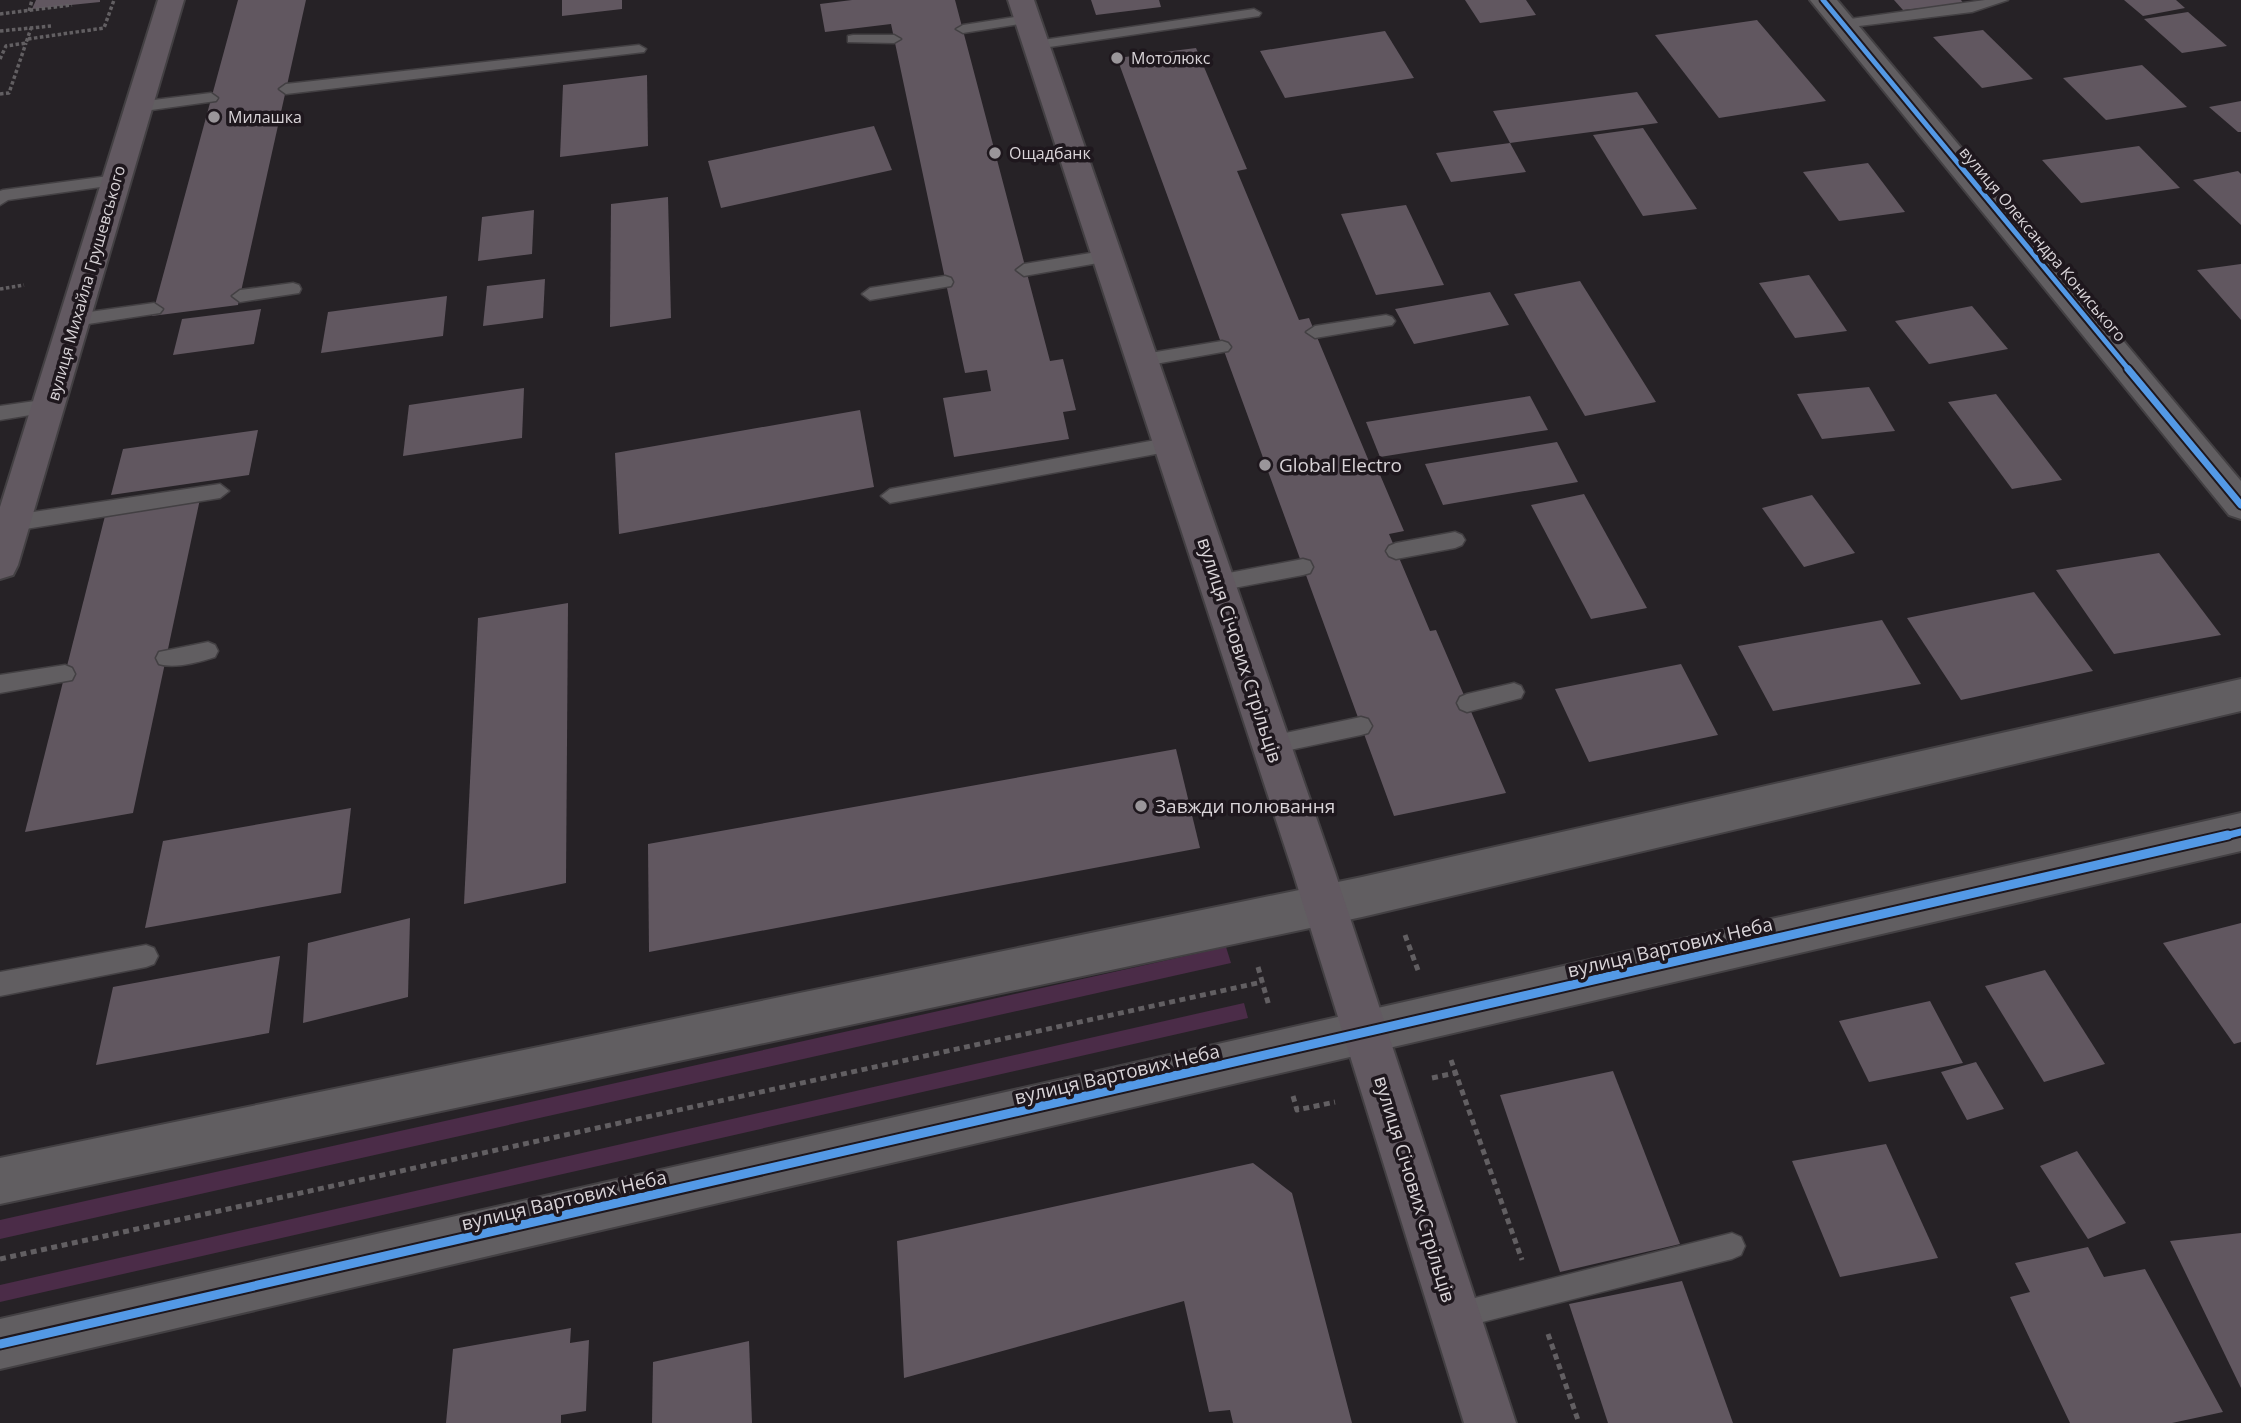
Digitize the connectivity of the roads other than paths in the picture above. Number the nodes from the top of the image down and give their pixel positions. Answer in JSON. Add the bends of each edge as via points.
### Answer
{"nodes":[{"id":1,"x":170,"y":0,"type":"edge"},
{"id":2,"x":1823,"y":0,"type":"edge"},
{"id":3,"x":2001,"y":0,"type":"edge"},
{"id":4,"x":1254,"y":13,"type":"dead end"},
{"id":5,"x":1028,"y":21,"type":"edge"},
{"id":6,"x":1843,"y":24,"type":"junction"},
{"id":7,"x":963,"y":29,"type":"dead end"},
{"id":8,"x":853,"y":39,"type":"dead end"},
{"id":9,"x":894,"y":39,"type":"dead end"},
{"id":10,"x":639,"y":49,"type":"dead end"},
{"id":11,"x":286,"y":89,"type":"dead end"},
{"id":12,"x":211,"y":98,"type":"dead end"},
{"id":13,"x":137,"y":107,"type":"junction"},
{"id":14,"x":116,"y":180,"type":"junction"},
{"id":15,"x":0,"y":200,"type":"edge"},
{"id":16,"x":1109,"y":256,"type":"junction"},
{"id":17,"x":1024,"y":270,"type":"dead end"},
{"id":18,"x":945,"y":282,"type":"dead end"},
{"id":19,"x":293,"y":289,"type":"dead end"},
{"id":20,"x":870,"y":293,"type":"dead end"},
{"id":21,"x":240,"y":296,"type":"dead end"},
{"id":22,"x":154,"y":309,"type":"dead end"},
{"id":23,"x":75,"y":320,"type":"junction"},
{"id":24,"x":1386,"y":321,"type":"dead end"},
{"id":25,"x":1315,"y":332,"type":"dead end"},
{"id":26,"x":1222,"y":347,"type":"dead end"},
{"id":27,"x":1144,"y":360,"type":"junction"},
{"id":28,"x":50,"y":406,"type":"junction"},
{"id":29,"x":0,"y":414,"type":"edge"},
{"id":30,"x":1172,"y":444,"type":"junction"},
{"id":31,"x":219,"y":491,"type":"dead end"},
{"id":32,"x":890,"y":496,"type":"dead end"},
{"id":33,"x":2241,"y":505,"type":"edge"},
{"id":34,"x":13,"y":523,"type":"junction"},
{"id":35,"x":1455,"y":540,"type":"dead end"},
{"id":36,"x":1396,"y":551,"type":"dead end"},
{"id":37,"x":0,"y":565,"type":"edge"},
{"id":38,"x":1303,"y":567,"type":"dead end"},
{"id":39,"x":1218,"y":583,"type":"junction"},
{"id":40,"x":208,"y":651,"type":"dead end"},
{"id":41,"x":166,"y":658,"type":"dead end"},
{"id":42,"x":65,"y":674,"type":"dead end"},
{"id":43,"x":0,"y":684,"type":"edge"},
{"id":44,"x":1514,"y":692,"type":"dead end"},
{"id":45,"x":2241,"y":695,"type":"edge"},
{"id":46,"x":1467,"y":703,"type":"dead end"},
{"id":47,"x":1361,"y":726,"type":"dead end"},
{"id":48,"x":1271,"y":745,"type":"junction"},
{"id":49,"x":2241,"y":832,"type":"edge"},
{"id":50,"x":1325,"y":905,"type":"junction"},
{"id":51,"x":146,"y":956,"type":"dead end"},
{"id":52,"x":0,"y":984,"type":"edge"},
{"id":53,"x":1367,"y":1034,"type":"junction"},
{"id":54,"x":0,"y":1181,"type":"edge"},
{"id":55,"x":1732,"y":1246,"type":"dead end"},
{"id":56,"x":1455,"y":1316,"type":"junction"},
{"id":57,"x":0,"y":1345,"type":"edge"},
{"id":58,"x":1490,"y":1423,"type":"edge"}],
"edges":[{"from":1,"to":13,"type":"main road","name":"вулиця Михайла Грушевського"},
{"from":2,"to":6,"type":"street","name":"вулиця Олександра Кониського"},
{"from":3,"to":6,"type":"lane","via":[[1972,8]]},
{"from":4,"to":5,"type":"lane"},
{"from":5,"to":7,"type":"lane"},
{"from":5,"to":16,"type":"main road","name":"вулиця Січових Стрільців"},
{"from":6,"to":33,"type":"street","name":"вулиця Олександра Кониського"},
{"from":8,"to":9,"type":"lane"},
{"from":10,"to":11,"type":"lane"},
{"from":12,"to":13,"type":"lane"},
{"from":13,"to":14,"type":"main road","name":"вулиця Михайла Грушевського"},
{"from":14,"to":15,"type":"lane","via":[[3,195]]},
{"from":14,"to":23,"type":"main road","name":"вулиця Михайла Грушевського"},
{"from":16,"to":17,"type":"lane"},
{"from":16,"to":27,"type":"main road","name":"вулиця Січових Стрільців"},
{"from":18,"to":20,"type":"lane"},
{"from":19,"to":21,"type":"lane"},
{"from":22,"to":23,"type":"lane"},
{"from":23,"to":28,"type":"main road","name":"вулиця Михайла Грушевського"},
{"from":24,"to":25,"type":"lane"},
{"from":26,"to":27,"type":"lane"},
{"from":27,"to":30,"type":"main road","name":"вулиця Січових Стрільців"},
{"from":28,"to":29,"type":"lane"},
{"from":28,"to":34,"type":"main road","name":"вулиця Михайла Грушевського"},
{"from":30,"to":32,"type":"lane"},
{"from":30,"to":39,"type":"main road","name":"вулиця Січових Стрільців"},
{"from":31,"to":34,"type":"lane"},
{"from":34,"to":37,"type":"main road","name":"вулиця Михайла Грушевського"},
{"from":35,"to":36,"type":"lane"},
{"from":38,"to":39,"type":"lane"},
{"from":39,"to":48,"type":"main road","name":"вулиця Січових Стрільців"},
{"from":40,"to":41,"type":"lane"},
{"from":42,"to":43,"type":"lane"},
{"from":44,"to":46,"type":"lane"},
{"from":45,"to":50,"type":"street"},
{"from":47,"to":48,"type":"lane"},
{"from":48,"to":50,"type":"main road","name":"вулиця Січових Стрільців"},
{"from":49,"to":53,"type":"street","name":"вулиця Вартових Неба"},
{"from":50,"to":53,"type":"main road","name":"вулиця Січових Стрільців"},
{"from":50,"to":54,"type":"street"},
{"from":51,"to":52,"type":"lane"},
{"from":53,"to":56,"type":"main road","name":"вулиця Січових Стрільців"},
{"from":53,"to":57,"type":"street","name":"вулиця Вартових Неба"},
{"from":55,"to":56,"type":"lane"},
{"from":56,"to":58,"type":"main road","name":"вулиця Січових Стрільців"}]}
